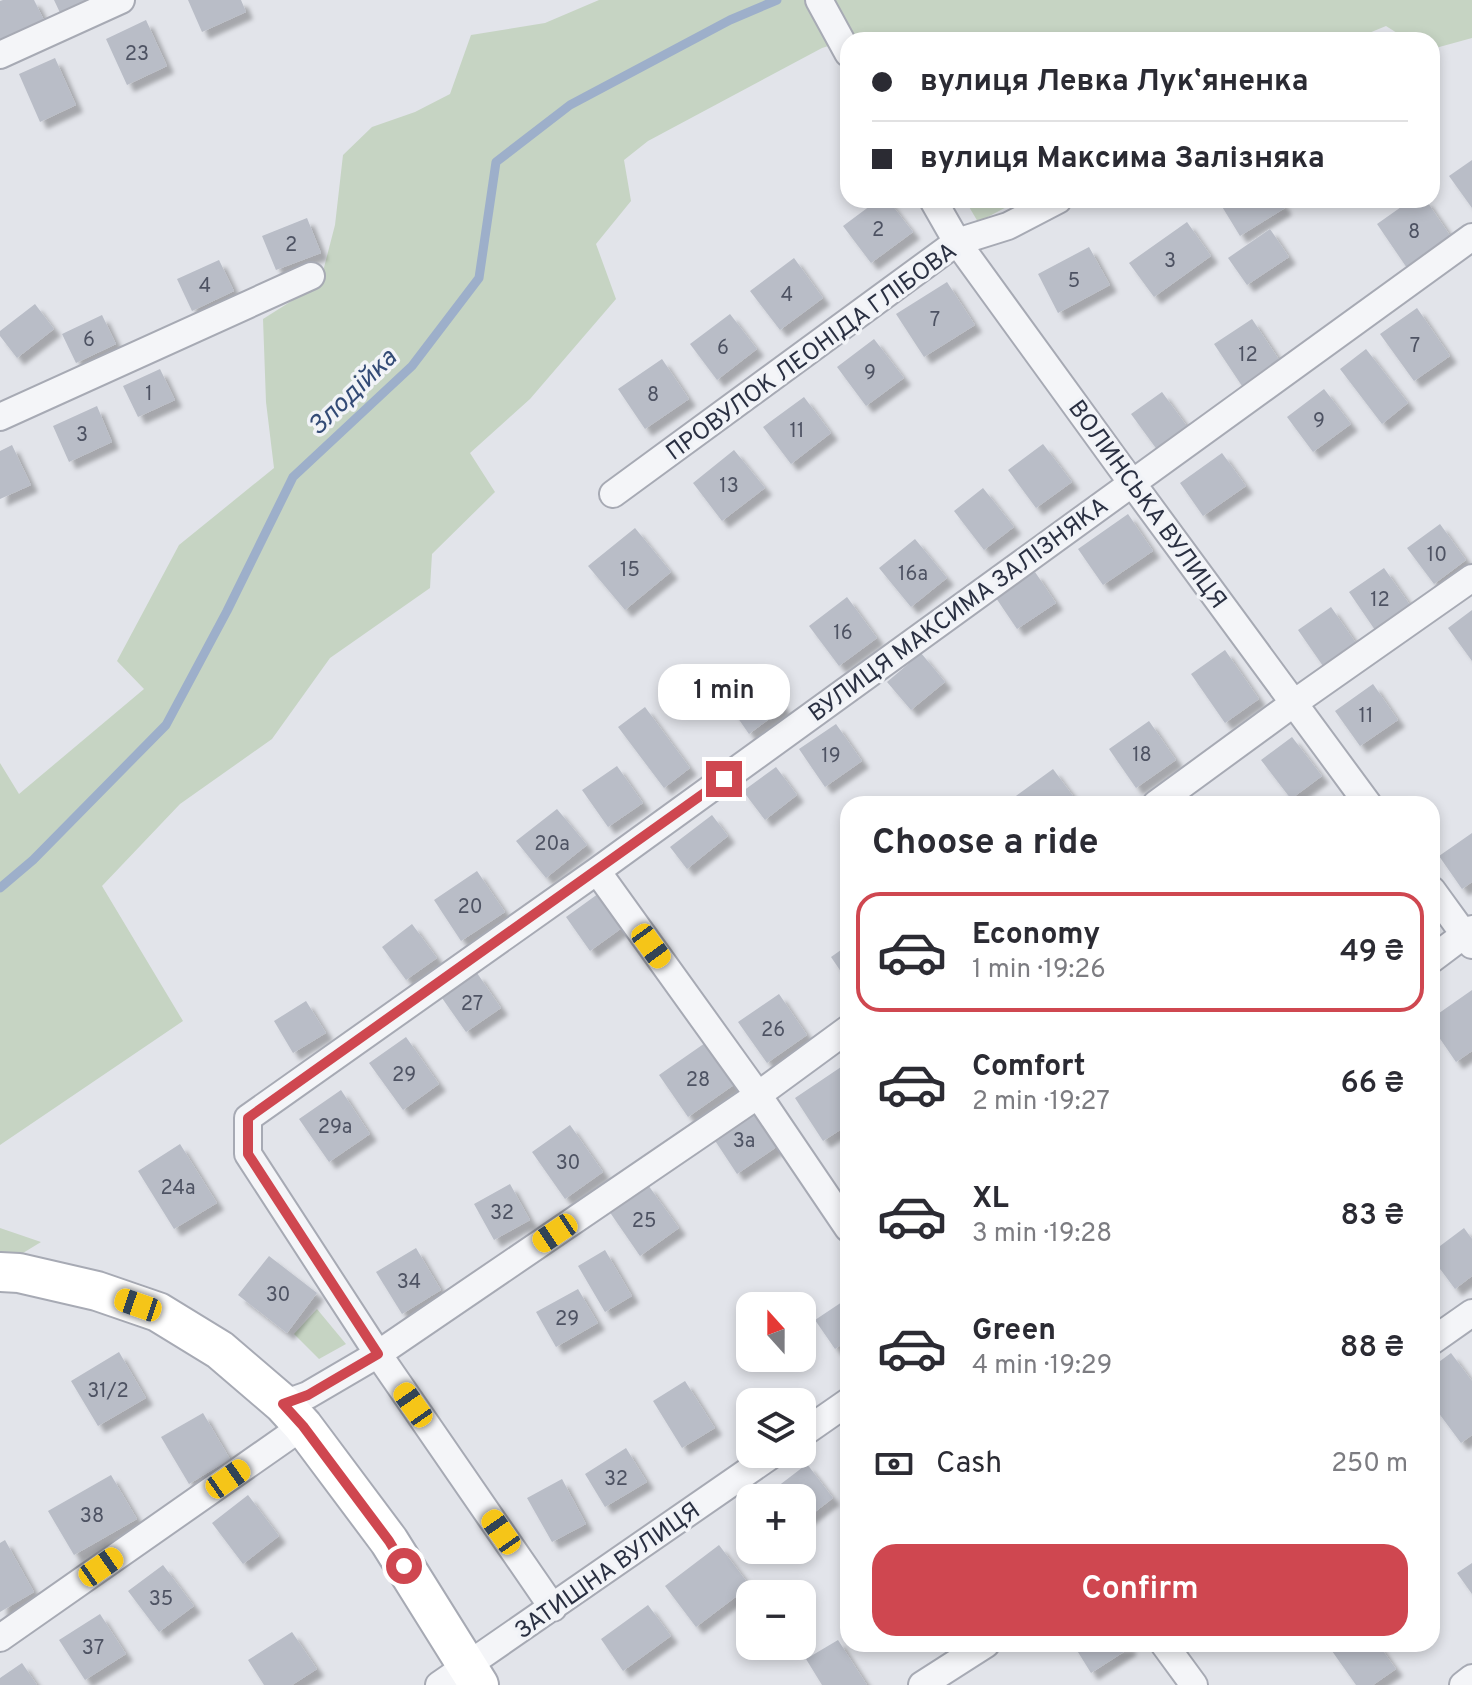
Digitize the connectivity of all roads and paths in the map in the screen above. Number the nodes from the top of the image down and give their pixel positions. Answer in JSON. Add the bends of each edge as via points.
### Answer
{"nodes":[{"id":1,"x":121,"y":0,"type":"edge"},
{"id":2,"x":822,"y":5,"type":"edge"},
{"id":3,"x":840,"y":38,"type":"edge"},
{"id":4,"x":0,"y":55,"type":"edge"},
{"id":5,"x":938,"y":208,"type":"edge"},
{"id":6,"x":1043,"y":208,"type":"edge"},
{"id":7,"x":1472,"y":237,"type":"edge"},
{"id":8,"x":957,"y":242,"type":"junction"},
{"id":9,"x":311,"y":276,"type":"dead end"},
{"id":10,"x":0,"y":417,"type":"edge"},
{"id":11,"x":1132,"y":483,"type":"junction"},
{"id":12,"x":613,"y":494,"type":"dead end"},
{"id":13,"x":1472,"y":578,"type":"edge"},
{"id":14,"x":1294,"y":703,"type":"junction"},
{"id":15,"x":1167,"y":796,"type":"edge"},
{"id":16,"x":1362,"y":796,"type":"edge"},
{"id":17,"x":597,"y":871,"type":"junction"},
{"id":18,"x":1440,"y":900,"type":"edge"},
{"id":19,"x":1469,"y":936,"type":"edge"},
{"id":20,"x":1440,"y":954,"type":"edge"},
{"id":21,"x":840,"y":1035,"type":"edge"},
{"id":22,"x":758,"y":1095,"type":"junction"},
{"id":23,"x":840,"y":1216,"type":"edge"},
{"id":24,"x":0,"y":1272,"type":"edge"},
{"id":25,"x":1472,"y":1313,"type":"edge"},
{"id":26,"x":1440,"y":1335,"type":"edge"},
{"id":27,"x":378,"y":1354,"type":"junction"},
{"id":28,"x":840,"y":1408,"type":"edge"},
{"id":29,"x":293,"y":1415,"type":"junction"},
{"id":30,"x":816,"y":1424,"type":"edge"},
{"id":31,"x":753,"y":1468,"type":"edge"},
{"id":32,"x":553,"y":1608,"type":"junction"},
{"id":33,"x":0,"y":1638,"type":"edge"},
{"id":34,"x":974,"y":1652,"type":"edge"},
{"id":35,"x":1170,"y":1652,"type":"edge"},
{"id":36,"x":462,"y":1678,"type":"edge"},
{"id":37,"x":1472,"y":1678,"type":"edge"},
{"id":38,"x":922,"y":1685,"type":"edge"},
{"id":39,"x":1194,"y":1685,"type":"edge"},
{"id":40,"x":1463,"y":1685,"type":"edge"}],
"edges":[{"from":1,"to":4,"type":"street"},
{"from":2,"to":3,"type":"street"},
{"from":5,"to":8,"type":"street","name":"ВОЛИНСЬКА ВУЛИЦЯ"},
{"from":6,"to":8,"type":"street","name":"ПРОВУЛОК ЛЕОНІДА ГЛІБОВА"},
{"from":7,"to":11,"type":"street","name":"ВУЛИЦЯ МАКСИМА ЗАЛІЗНЯКА"},
{"from":8,"to":11,"type":"street","name":"ВОЛИНСЬКА ВУЛИЦЯ"},
{"from":8,"to":12,"type":"street","name":"ПРОВУЛОК ЛЕОНІДА ГЛІБОВА"},
{"from":9,"to":10,"type":"street"},
{"from":11,"to":14,"type":"street","name":"ВОЛИНСЬКА ВУЛИЦЯ"},
{"from":11,"to":17,"type":"street","name":"ВУЛИЦЯ МАКСИМА ЗАЛІЗНЯКА"},
{"from":13,"to":14,"type":"street"},
{"from":14,"to":15,"type":"street"},
{"from":14,"to":16,"type":"street","name":"ВОЛИНСЬКА ВУЛИЦЯ"},
{"from":17,"to":22,"type":"street"},
{"from":17,"to":27,"type":"street","name":"ВУЛИЦЯ МАКСИМА ЗАЛІЗНЯКА","via":[[248,1118],[248,1154]]},
{"from":18,"to":19,"type":"street"},
{"from":19,"to":20,"type":"street"},
{"from":21,"to":22,"type":"street"},
{"from":22,"to":23,"type":"street"},
{"from":22,"to":27,"type":"street"},
{"from":24,"to":29,"type":"street","via":[[97,1291],[158,1312],[220,1350]]},
{"from":25,"to":26,"type":"street"},
{"from":27,"to":29,"type":"street","via":[[308,1395]]},
{"from":27,"to":32,"type":"street"},
{"from":28,"to":30,"type":"street"},
{"from":29,"to":33,"type":"street"},
{"from":29,"to":36,"type":"street","via":[[389,1541]]},
{"from":31,"to":32,"type":"street","name":"ЗАТИШНА ВУЛИЦЯ"},
{"from":32,"to":36,"type":"street","name":"ЗАТИШНА ВУЛИЦЯ"},
{"from":34,"to":38,"type":"street"},
{"from":35,"to":39,"type":"street"},
{"from":37,"to":40,"type":"street"}]}
